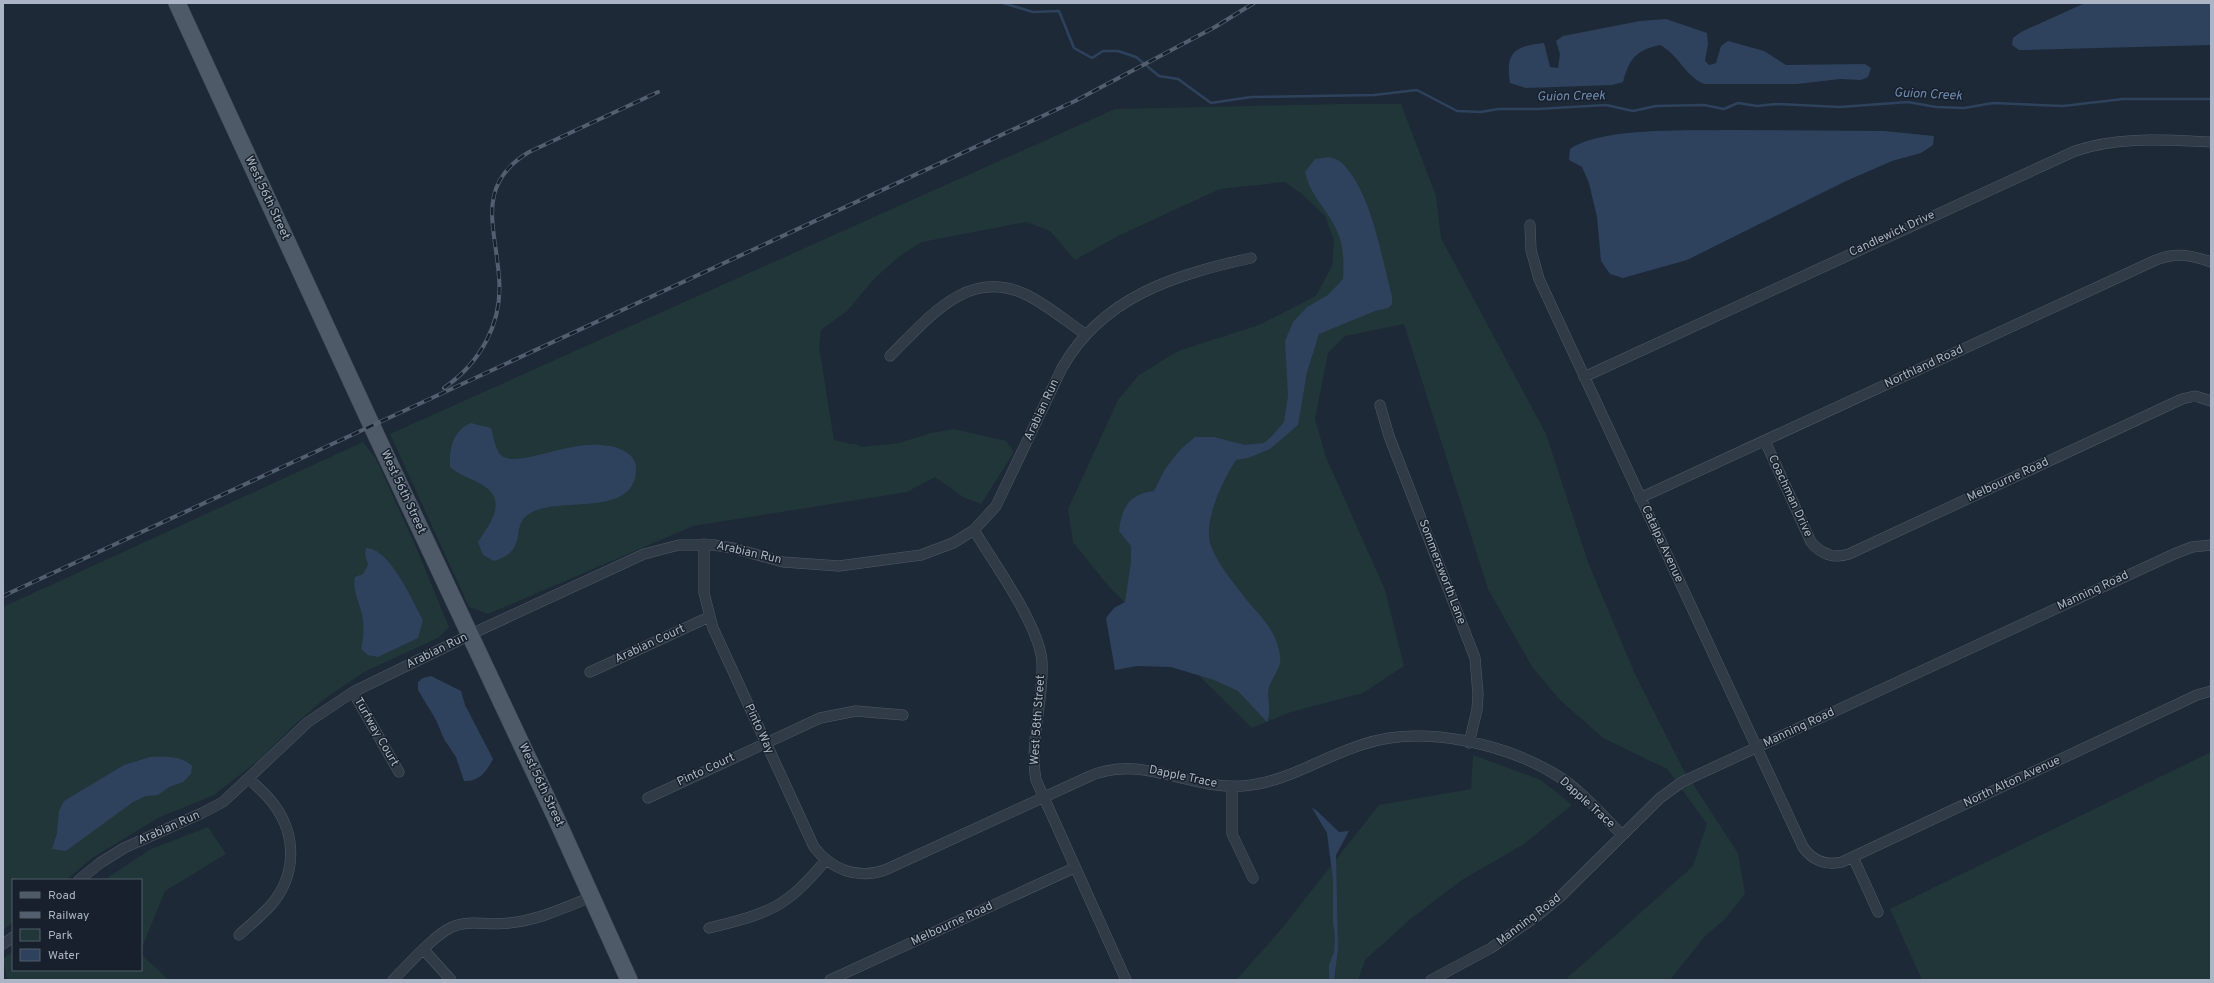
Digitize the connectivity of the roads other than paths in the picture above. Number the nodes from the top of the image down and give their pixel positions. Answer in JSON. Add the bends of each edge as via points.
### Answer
{"nodes":[{"id":1,"x":177,"y":3,"type":"edge"},
{"id":2,"x":2211,"y":142,"type":"edge"},
{"id":3,"x":1530,"y":225,"type":"dead end"},
{"id":4,"x":1251,"y":258,"type":"dead end"},
{"id":5,"x":2211,"y":262,"type":"edge"},
{"id":6,"x":1085,"y":334,"type":"junction"},
{"id":7,"x":890,"y":356,"type":"dead end"},
{"id":8,"x":1584,"y":377,"type":"junction"},
{"id":9,"x":2211,"y":401,"type":"edge"},
{"id":10,"x":1380,"y":405,"type":"dead end"},
{"id":11,"x":1764,"y":441,"type":"junction"},
{"id":12,"x":1640,"y":498,"type":"junction"},
{"id":13,"x":974,"y":530,"type":"junction"},
{"id":14,"x":704,"y":544,"type":"junction"},
{"id":15,"x":2211,"y":545,"type":"edge"},
{"id":16,"x":1817,"y":549,"type":"joint"},
{"id":17,"x":709,"y":617,"type":"junction"},
{"id":18,"x":471,"y":635,"type":"junction"},
{"id":19,"x":590,"y":672,"type":"dead end"},
{"id":20,"x":2211,"y":691,"type":"edge"},
{"id":21,"x":353,"y":692,"type":"junction"},
{"id":22,"x":903,"y":715,"type":"dead end"},
{"id":23,"x":765,"y":742,"type":"junction"},
{"id":24,"x":1469,"y":742,"type":"junction"},
{"id":25,"x":1757,"y":748,"type":"junction"},
{"id":26,"x":399,"y":772,"type":"dead end"},
{"id":27,"x":249,"y":779,"type":"junction"},
{"id":28,"x":1232,"y":786,"type":"junction"},
{"id":29,"x":1044,"y":797,"type":"junction"},
{"id":30,"x":648,"y":798,"type":"dead end"},
{"id":31,"x":1622,"y":835,"type":"junction"},
{"id":32,"x":1812,"y":857,"type":"joint"},
{"id":33,"x":1853,"y":857,"type":"junction"},
{"id":34,"x":826,"y":860,"type":"junction"},
{"id":35,"x":1074,"y":868,"type":"junction"},
{"id":36,"x":1253,"y":878,"type":"dead end"},
{"id":37,"x":81,"y":879,"type":"edge"},
{"id":38,"x":591,"y":897,"type":"junction"},
{"id":39,"x":1878,"y":912,"type":"dead end"},
{"id":40,"x":709,"y":928,"type":"dead end"},
{"id":41,"x":239,"y":934,"type":"dead end"},
{"id":42,"x":12,"y":938,"type":"edge"},
{"id":43,"x":3,"y":944,"type":"edge"},
{"id":44,"x":424,"y":950,"type":"junction"},
{"id":45,"x":392,"y":980,"type":"edge"},
{"id":46,"x":451,"y":980,"type":"edge"},
{"id":47,"x":629,"y":980,"type":"edge"},
{"id":48,"x":830,"y":980,"type":"edge"},
{"id":49,"x":1126,"y":980,"type":"edge"},
{"id":50,"x":1431,"y":980,"type":"edge"}],
"edges":[{"from":1,"to":18,"type":"main road","name":"West 56th Street"},
{"from":2,"to":8,"type":"street","name":"Candlewick Drive","via":[[2126,140],[2100,143],[2075,150]]},
{"from":3,"to":8,"type":"street","name":"Catalpa Avenue","via":[[1531,250],[1539,278]]},
{"from":4,"to":6,"type":"street","name":"Arabian Run","via":[[1194,273],[1148,290],[1112,310]]},
{"from":5,"to":11,"type":"street","name":"Northland Road","via":[[2197,256],[2180,254],[2156,260]]},
{"from":6,"to":7,"type":"street","via":[[1026,295],[1008,288],[984,287],[961,293],[947,301]]},
{"from":6,"to":13,"type":"street","name":"Arabian Run","via":[[1062,368],[1000,499]]},
{"from":8,"to":12,"type":"street","name":"Catalpa Avenue"},
{"from":9,"to":16,"type":"street","name":"Melbourne Road","via":[[2200,397],[2182,399],[1849,554],[1830,556]]},
{"from":10,"to":24,"type":"street","name":"Sommersworth Lane","via":[[1389,436],[1475,658],[1477,710]]},
{"from":11,"to":12,"type":"street","name":"Northland Road"},
{"from":11,"to":16,"type":"street","name":"Coachman Drive","via":[[1811,542]]},
{"from":12,"to":25,"type":"street","name":"Catalpa Avenue"},
{"from":13,"to":14,"type":"street","name":"Arabian Run","via":[[933,552],[843,566],[783,562],[733,548]]},
{"from":13,"to":29,"type":"street","name":"West 58th Street","via":[[1038,638],[1042,663],[1034,765],[1036,780]]},
{"from":14,"to":17,"type":"street","name":"Pinto Way","via":[[704,592]]},
{"from":14,"to":18,"type":"street","name":"Arabian Run","via":[[667,547],[644,554]]},
{"from":15,"to":25,"type":"street","name":"Manning Road","via":[[2192,547],[2174,554]]},
{"from":17,"to":19,"type":"street","name":"Arabian Court"},
{"from":17,"to":23,"type":"street","name":"Pinto Way"},
{"from":18,"to":21,"type":"street","name":"Arabian Run"},
{"from":18,"to":38,"type":"main road","name":"West 56th Street"},
{"from":20,"to":33,"type":"street","name":"North Alton Avenue","via":[[2190,698]]},
{"from":21,"to":26,"type":"street","name":"Turfway Court"},
{"from":21,"to":27,"type":"street","name":"Arabian Run","via":[[308,722]]},
{"from":22,"to":23,"type":"street","name":"Pinto Court","via":[[861,711],[836,714]]},
{"from":23,"to":30,"type":"street","name":"Pinto Court"},
{"from":23,"to":34,"type":"street","name":"Pinto Way","via":[[814,847]]},
{"from":24,"to":28,"type":"street","name":"Dapple Trace","via":[[1428,735],[1381,739],[1354,747],[1285,778]]},
{"from":24,"to":31,"type":"street","name":"Dapple Trace","via":[[1522,758],[1552,772],[1580,794]]},
{"from":25,"to":31,"type":"street","name":"Manning Road","via":[[1670,789]]},
{"from":25,"to":32,"type":"street","name":"Catalpa Avenue","via":[[1803,847]]},
{"from":27,"to":37,"type":"street","name":"Arabian Run","via":[[216,806],[124,848]]},
{"from":27,"to":41,"type":"street","via":[[274,804],[282,817],[290,840],[291,859],[289,873],[278,896]]},
{"from":28,"to":29,"type":"street","name":"Dapple Trace","via":[[1200,783],[1148,770],[1122,768],[1092,775]]},
{"from":28,"to":36,"type":"street","via":[[1232,834]]},
{"from":29,"to":34,"type":"street","name":"Dapple Trace","via":[[881,871],[856,873],[840,869]]},
{"from":29,"to":35,"type":"street","name":"West 58th Street"},
{"from":31,"to":50,"type":"street","name":"Manning Road","via":[[1537,916],[1496,944]]},
{"from":32,"to":33,"type":"street","name":"North Alton Avenue","via":[[1829,864]]},
{"from":33,"to":39,"type":"street"},
{"from":34,"to":40,"type":"street","via":[[801,888],[775,908],[753,917]]},
{"from":35,"to":48,"type":"street","name":"Melbourne Road"},
{"from":35,"to":49,"type":"street","name":"West 58th Street"},
{"from":38,"to":44,"type":"street","via":[[525,921],[459,924],[446,930]]},
{"from":38,"to":47,"type":"main road","name":"West 56th Street"},
{"from":42,"to":43,"type":"street"},
{"from":44,"to":45,"type":"street"},
{"from":44,"to":46,"type":"street"}]}
